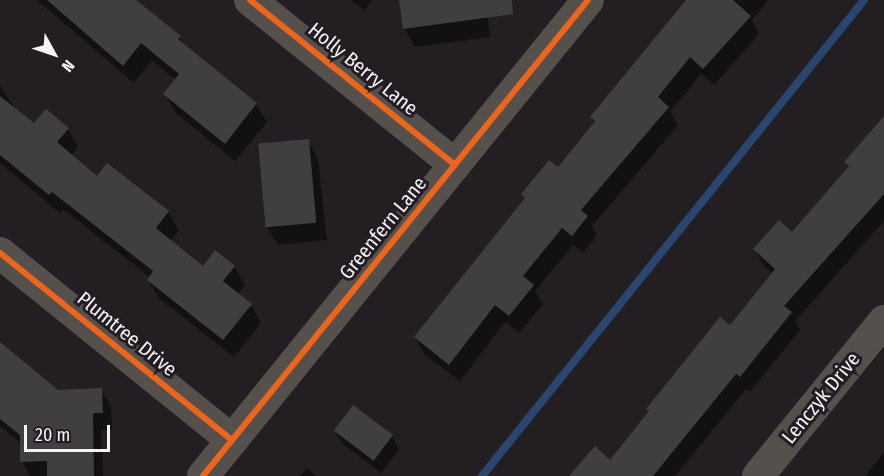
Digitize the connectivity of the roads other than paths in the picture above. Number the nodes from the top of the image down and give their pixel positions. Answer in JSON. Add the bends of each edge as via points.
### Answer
{"nodes":[{"id":1,"x":250,"y":0,"type":"edge"},
{"id":2,"x":588,"y":0,"type":"edge"},
{"id":3,"x":455,"y":165,"type":"junction"},
{"id":4,"x":0,"y":253,"type":"edge"},
{"id":5,"x":884,"y":321,"type":"edge"},
{"id":6,"x":232,"y":440,"type":"junction"},
{"id":7,"x":203,"y":476,"type":"edge"},
{"id":8,"x":758,"y":476,"type":"edge"}],
"edges":[{"from":1,"to":3,"type":"street","name":"Holly Berry Lane"},
{"from":2,"to":3,"type":"street","name":"Greenfern Lane"},
{"from":3,"to":6,"type":"street","name":"Greenfern Lane"},
{"from":4,"to":6,"type":"street","name":"Plumtree Drive"},
{"from":5,"to":8,"type":"street","name":"Lenczyk Drive"},
{"from":6,"to":7,"type":"street","name":"Greenfern Lane"}]}
